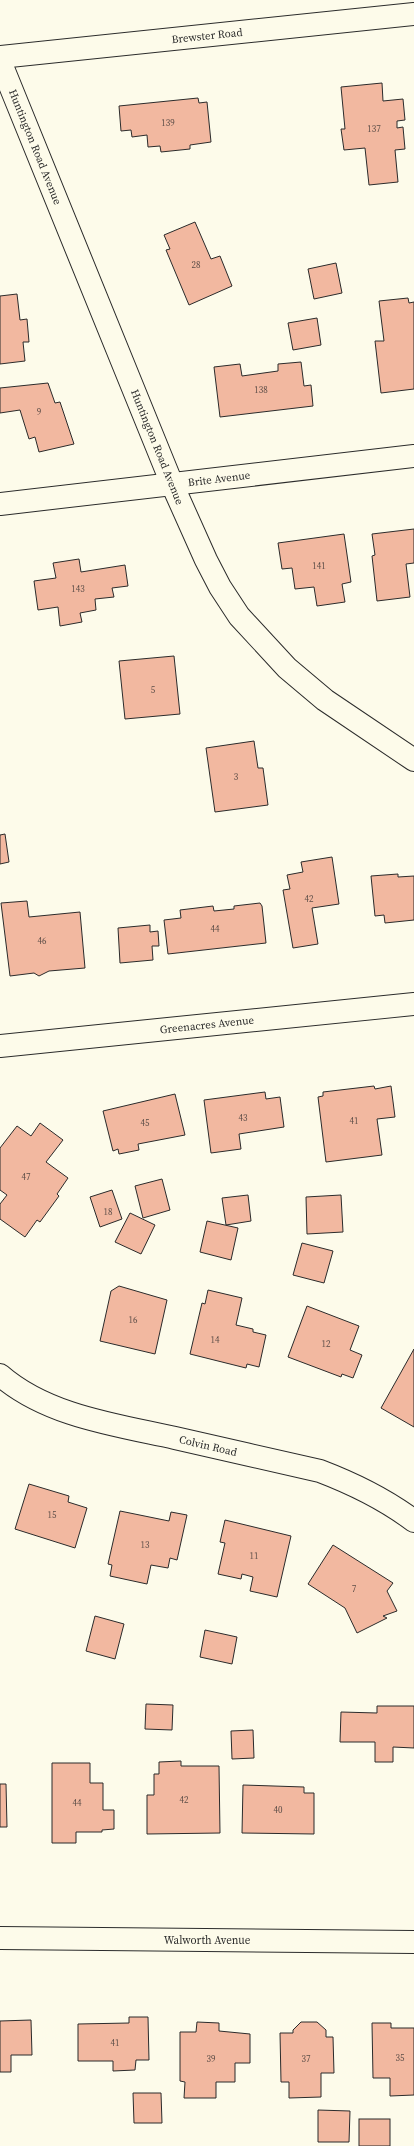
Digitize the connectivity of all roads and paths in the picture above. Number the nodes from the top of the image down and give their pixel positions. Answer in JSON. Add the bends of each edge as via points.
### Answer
{"nodes":[{"id":1,"x":414,"y":14,"type":"edge"},
{"id":2,"x":0,"y":57,"type":"edge"},
{"id":3,"x":0,"y":61,"type":"edge"},
{"id":4,"x":414,"y":456,"type":"edge"},
{"id":5,"x":172,"y":484,"type":"junction"},
{"id":6,"x":0,"y":504,"type":"edge"},
{"id":7,"x":414,"y":760,"type":"edge"},
{"id":8,"x":414,"y":1004,"type":"edge"},
{"id":9,"x":1,"y":1046,"type":"edge"},
{"id":10,"x":0,"y":1375,"type":"edge"},
{"id":11,"x":414,"y":1521,"type":"edge"},
{"id":12,"x":0,"y":1938,"type":"edge"},
{"id":13,"x":414,"y":1942,"type":"edge"}],
"edges":[{"from":1,"to":2,"type":"street","name":"Brewster Road"},
{"from":3,"to":5,"type":"street","name":"Huntington Road Avenue"},
{"from":4,"to":5,"type":"street","name":"Brite Avenue"},
{"from":5,"to":6,"type":"street","name":"Brite Avenue"},
{"from":5,"to":7,"type":"street","name":"Huntington Road Avenue","via":[[220,588],[239,616],[267,648],[325,700]]},
{"from":8,"to":9,"type":"street","name":"Greenacres Avenue"},
{"from":10,"to":11,"type":"street","name":"Colvin Road","via":[[13,1386],[51,1405],[92,1420],[320,1471],[353,1484]]},
{"from":12,"to":13,"type":"street","name":"Walworth Avenue"}]}
